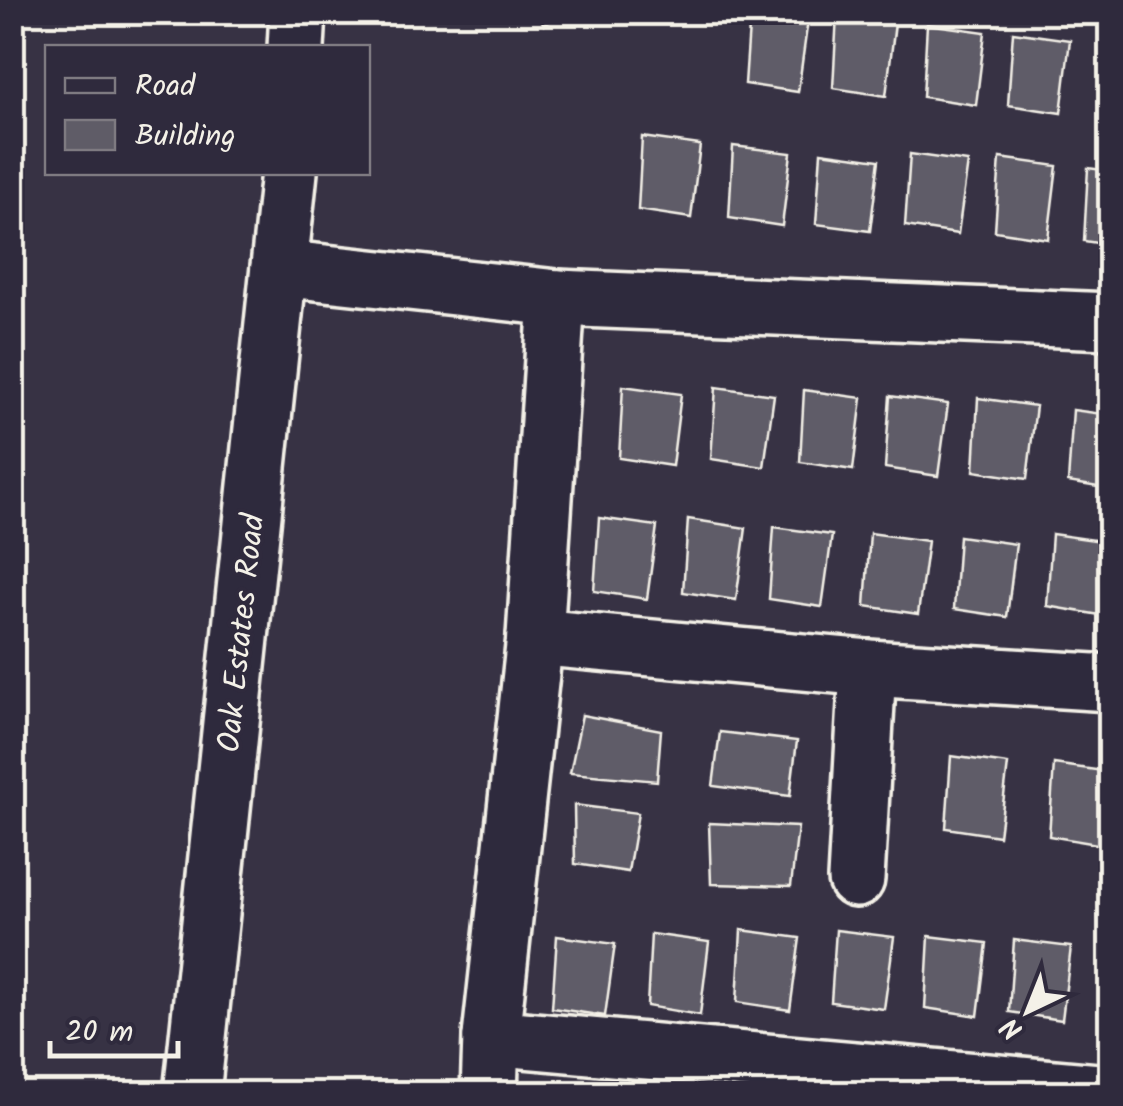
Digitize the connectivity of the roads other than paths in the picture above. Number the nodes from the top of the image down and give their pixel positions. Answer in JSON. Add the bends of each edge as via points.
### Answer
{"nodes":[{"id":1,"x":298,"y":12,"type":"edge"},
{"id":2,"x":296,"y":45,"type":"edge"},
{"id":3,"x":288,"y":175,"type":"edge"},
{"id":4,"x":279,"y":268,"type":"junction"},
{"id":5,"x":557,"y":298,"type":"junction"},
{"id":6,"x":1110,"y":321,"type":"edge"},
{"id":7,"x":536,"y":637,"type":"junction"},
{"id":8,"x":868,"y":668,"type":"junction"},
{"id":9,"x":1110,"y":683,"type":"edge"},
{"id":10,"x":856,"y":880,"type":"dead end"},
{"id":11,"x":491,"y":1037,"type":"junction"},
{"id":12,"x":1110,"y":1093,"type":"edge"},
{"id":13,"x":192,"y":1094,"type":"edge"},
{"id":14,"x":489,"y":1094,"type":"edge"}],
"edges":[{"from":1,"to":2,"type":"street"},
{"from":3,"to":4,"type":"street","name":"Oak Estates Road"},
{"from":4,"to":5,"type":"street"},
{"from":4,"to":13,"type":"street","name":"Oak Estates Road"},
{"from":5,"to":6,"type":"street"},
{"from":5,"to":7,"type":"street"},
{"from":7,"to":8,"type":"street"},
{"from":7,"to":11,"type":"street"},
{"from":8,"to":9,"type":"street"},
{"from":8,"to":10,"type":"street"},
{"from":11,"to":12,"type":"street"},
{"from":11,"to":14,"type":"street"}]}
